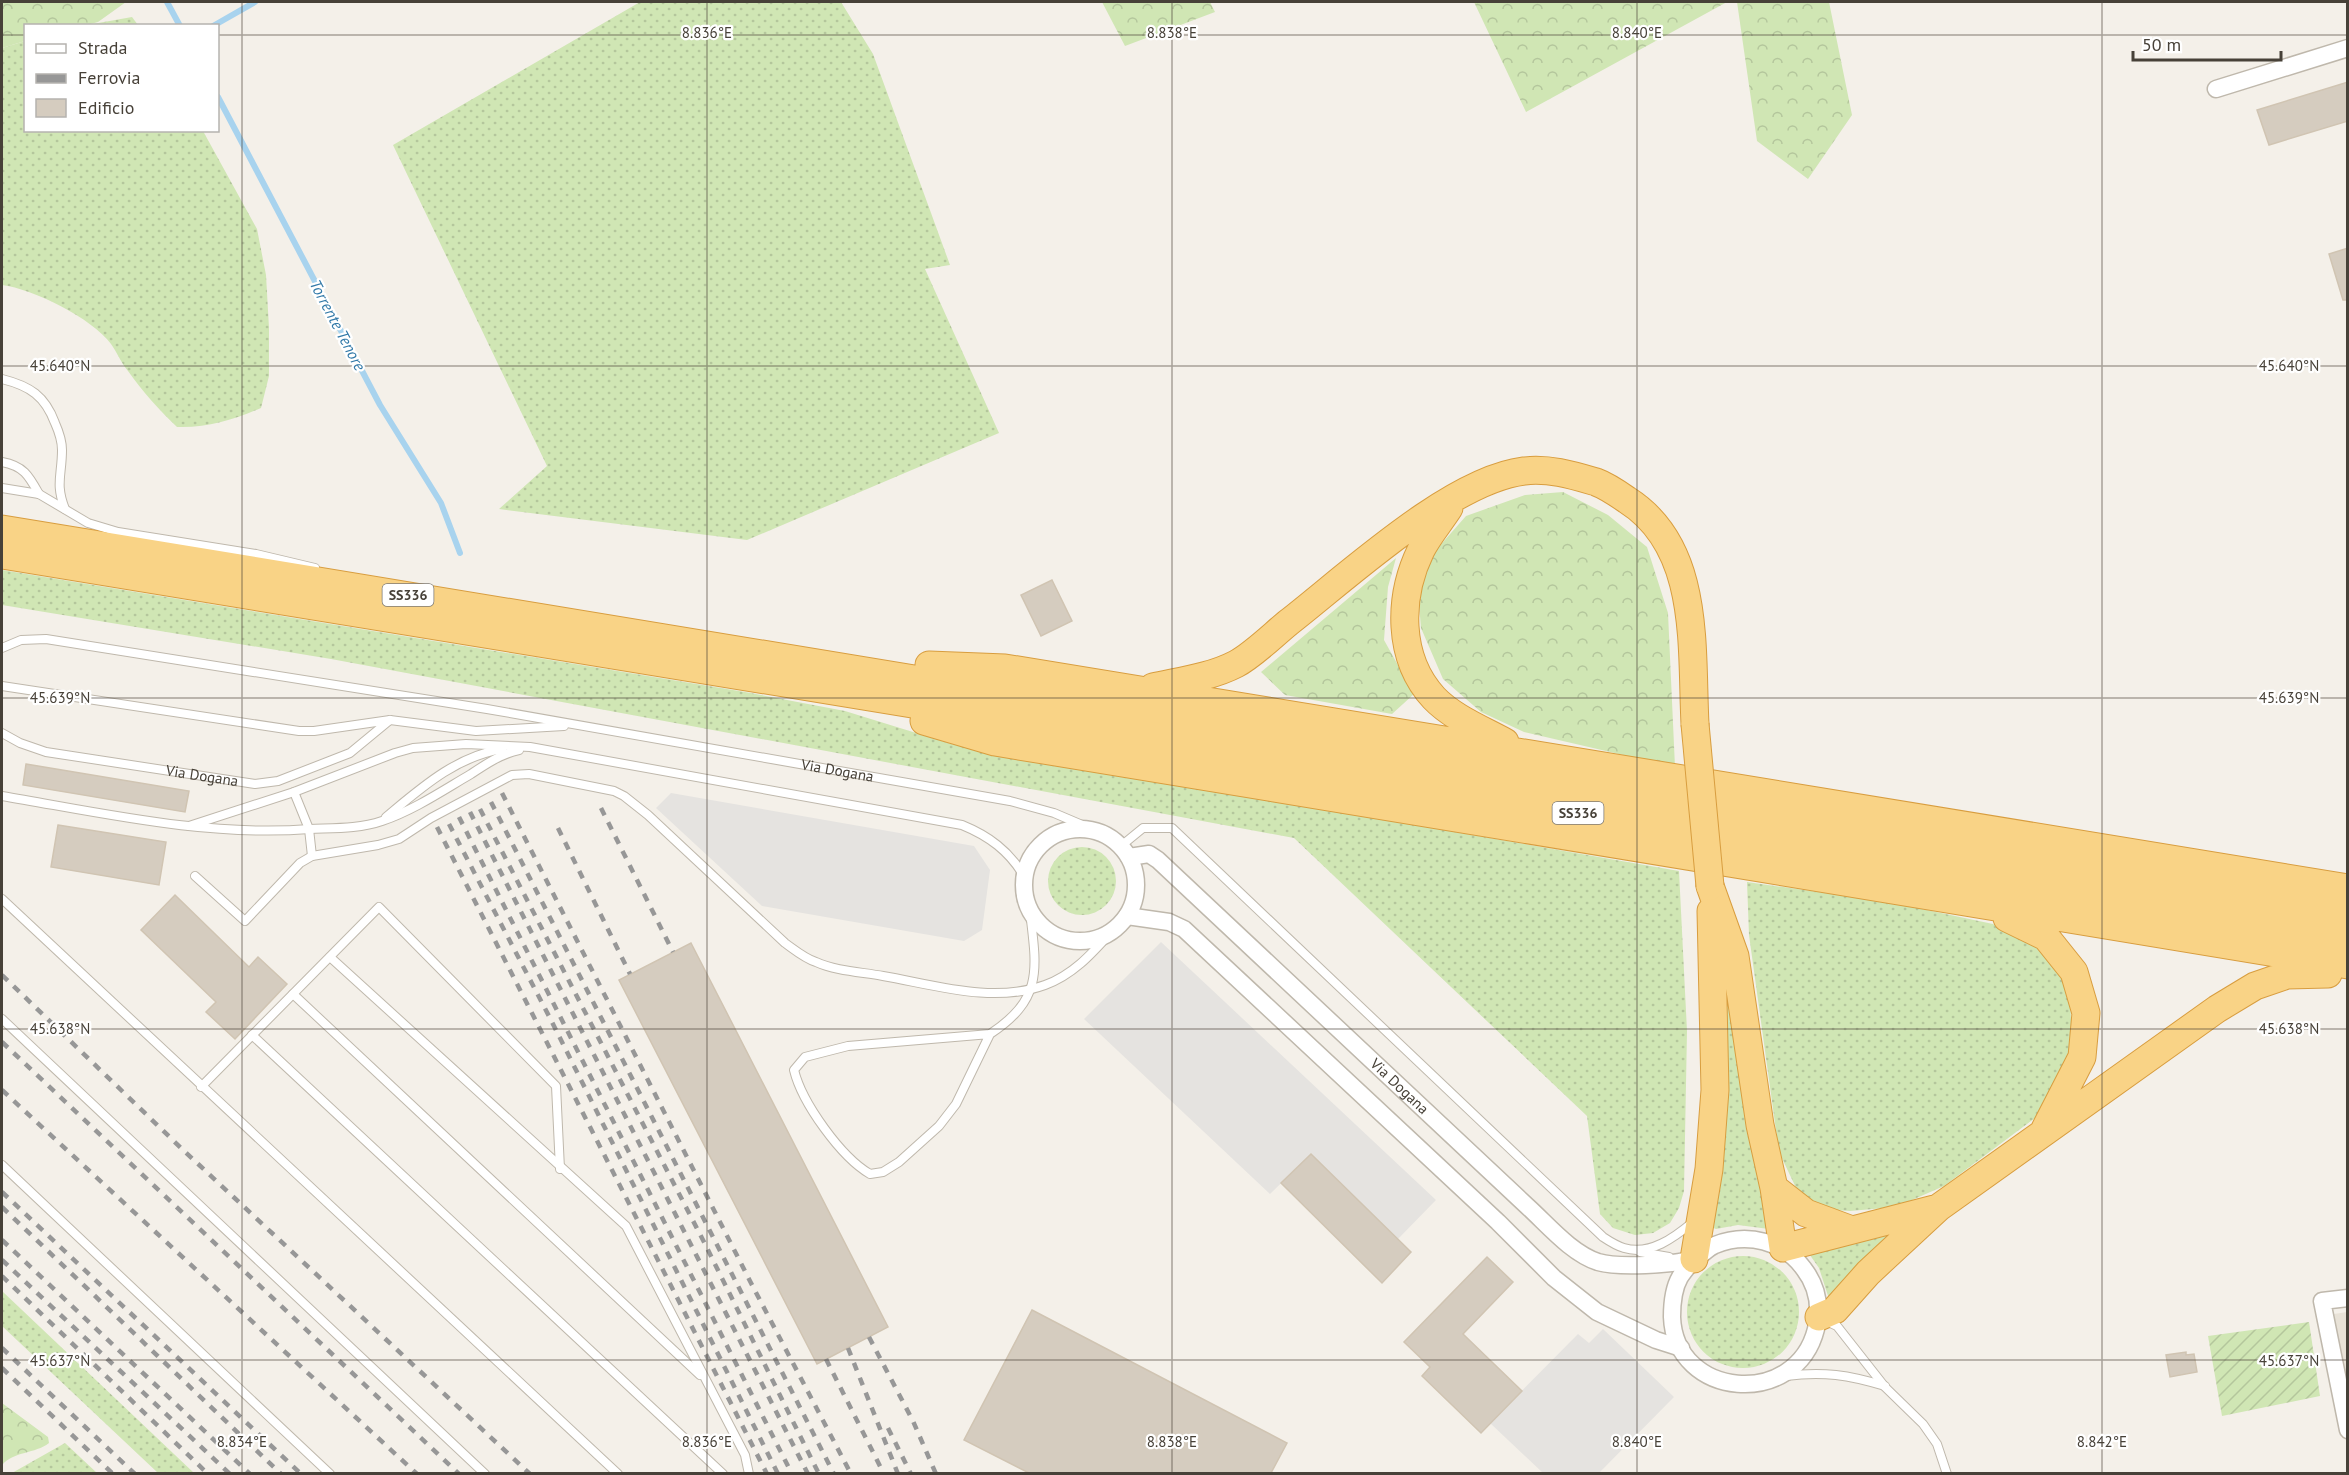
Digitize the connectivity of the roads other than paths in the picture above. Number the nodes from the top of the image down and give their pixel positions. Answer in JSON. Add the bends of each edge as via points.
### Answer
{"nodes":[{"id":1,"x":2348,"y":48,"type":"edge"},
{"id":2,"x":2216,"y":89,"type":"dead end"},
{"id":3,"x":2,"y":379,"type":"edge"},
{"id":4,"x":2,"y":462,"type":"edge"},
{"id":5,"x":2,"y":488,"type":"edge"},
{"id":6,"x":39,"y":494,"type":"junction"},
{"id":7,"x":1456,"y":497,"type":"junction"},
{"id":8,"x":65,"y":510,"type":"junction"},
{"id":9,"x":2,"y":529,"type":"edge"},
{"id":10,"x":2,"y":555,"type":"edge"},
{"id":11,"x":359,"y":587,"type":"junction"},
{"id":12,"x":2,"y":648,"type":"edge"},
{"id":13,"x":814,"y":661,"type":"junction"},
{"id":14,"x":2,"y":686,"type":"edge"},
{"id":15,"x":808,"y":688,"type":"junction"},
{"id":16,"x":1135,"y":690,"type":"junction"},
{"id":17,"x":390,"y":720,"type":"junction"},
{"id":18,"x":576,"y":725,"type":"junction"},
{"id":19,"x":2,"y":733,"type":"edge"},
{"id":20,"x":530,"y":747,"type":"junction"},
{"id":21,"x":1524,"y":752,"type":"junction"},
{"id":22,"x":294,"y":792,"type":"junction"},
{"id":23,"x":2,"y":796,"type":"edge"},
{"id":24,"x":381,"y":822,"type":"junction"},
{"id":25,"x":189,"y":826,"type":"junction"},
{"id":26,"x":309,"y":830,"type":"junction"},
{"id":27,"x":1094,"y":830,"type":"junction"},
{"id":28,"x":1125,"y":852,"type":"junction"},
{"id":29,"x":312,"y":856,"type":"junction"},
{"id":30,"x":2231,"y":868,"type":"junction"},
{"id":31,"x":2348,"y":872,"type":"edge"},
{"id":32,"x":195,"y":876,"type":"dead end"},
{"id":33,"x":1024,"y":876,"type":"junction"},
{"id":34,"x":1847,"y":882,"type":"junction"},
{"id":35,"x":1710,"y":886,"type":"junction"},
{"id":36,"x":2348,"y":888,"type":"edge"},
{"id":37,"x":2,"y":899,"type":"edge"},
{"id":38,"x":1030,"y":912,"type":"junction"},
{"id":39,"x":2348,"y":915,"type":"edge"},
{"id":40,"x":1121,"y":922,"type":"junction"},
{"id":41,"x":2348,"y":939,"type":"edge"},
{"id":42,"x":330,"y":957,"type":"junction"},
{"id":43,"x":2348,"y":966,"type":"edge"},
{"id":44,"x":2348,"y":974,"type":"edge"},
{"id":45,"x":1031,"y":988,"type":"junction"},
{"id":46,"x":293,"y":994,"type":"junction"},
{"id":47,"x":2,"y":1019,"type":"edge"},
{"id":48,"x":990,"y":1034,"type":"junction"},
{"id":49,"x":252,"y":1035,"type":"junction"},
{"id":50,"x":201,"y":1087,"type":"junction"},
{"id":51,"x":2043,"y":1132,"type":"junction"},
{"id":52,"x":2,"y":1165,"type":"edge"},
{"id":53,"x":560,"y":1168,"type":"junction"},
{"id":54,"x":1774,"y":1188,"type":"junction"},
{"id":55,"x":1938,"y":1208,"type":"junction"},
{"id":56,"x":1701,"y":1216,"type":"junction"},
{"id":57,"x":1852,"y":1230,"type":"junction"},
{"id":58,"x":1783,"y":1248,"type":"junction"},
{"id":59,"x":1625,"y":1249,"type":"junction"},
{"id":60,"x":1690,"y":1259,"type":"junction"},
{"id":61,"x":2348,"y":1298,"type":"edge"},
{"id":62,"x":1819,"y":1317,"type":"junction"},
{"id":63,"x":1681,"y":1348,"type":"junction"},
{"id":64,"x":1779,"y":1377,"type":"junction"},
{"id":65,"x":706,"y":1380,"type":"junction"},
{"id":66,"x":1885,"y":1387,"type":"junction"},
{"id":67,"x":2348,"y":1430,"type":"edge"},
{"id":68,"x":330,"y":1473,"type":"edge"},
{"id":69,"x":485,"y":1473,"type":"edge"},
{"id":70,"x":618,"y":1473,"type":"edge"},
{"id":71,"x":723,"y":1473,"type":"edge"},
{"id":72,"x":749,"y":1473,"type":"edge"},
{"id":73,"x":1947,"y":1473,"type":"edge"}],
"edges":[{"from":1,"to":2,"type":"street"},
{"from":3,"to":8,"type":"lane","via":[[25,386],[44,400],[52,416],[62,448],[58,482]]},
{"from":4,"to":6,"type":"lane","via":[[16,465]]},
{"from":5,"to":6,"type":"lane"},
{"from":6,"to":8,"type":"lane"},
{"from":7,"to":16,"type":"highway","via":[[1404,531],[1236,664],[1189,680]]},
{"from":7,"to":21,"type":"highway","via":[[1421,550],[1405,597],[1405,631],[1412,666],[1434,698]]},
{"from":7,"to":35,"type":"highway","bridge":true,"via":[[1524,471],[1562,472],[1605,485],[1640,508],[1667,539],[1684,580],[1689,620]]},
{"from":8,"to":11,"type":"lane","via":[[88,523],[118,531],[302,564]]},
{"from":9,"to":11,"type":"highway","number":"SS336"},
{"from":10,"to":15,"type":"highway","number":"SS336"},
{"from":11,"to":13,"type":"highway","number":"SS336"},
{"from":12,"to":18,"type":"lane","name":"Via Dogana","via":[[21,640],[46,639]]},
{"from":13,"to":16,"type":"highway","via":[[1005,668]]},
{"from":13,"to":39,"type":"highway","number":"SS336"},
{"from":14,"to":17,"type":"lane","name":"Via Dogana","via":[[299,731]]},
{"from":15,"to":34,"type":"highway","via":[[995,742]]},
{"from":15,"to":41,"type":"highway","number":"SS336"},
{"from":16,"to":21,"type":"highway"},
{"from":17,"to":18,"type":"lane","name":"Via Dogana","via":[[476,731]]},
{"from":17,"to":19,"type":"lane","name":"Via Dogana","via":[[350,753],[278,781],[255,784],[46,752]]},
{"from":18,"to":27,"type":"lane","name":"Via Dogana","via":[[1010,801],[1054,813]]},
{"from":20,"to":22,"type":"lane","name":"Via Dogana","via":[[466,744],[412,748]]},
{"from":20,"to":24,"type":"lane","name":"Via Dogana","via":[[501,755],[419,805]]},
{"from":20,"to":24,"type":"lane","name":"Via Dogana","via":[[499,749],[454,765]]},
{"from":20,"to":33,"type":"lane","name":"Via Dogana","via":[[962,825],[989,837],[1016,862]]},
{"from":21,"to":30,"type":"highway"},
{"from":22,"to":25,"type":"lane","name":"Via Dogana"},
{"from":22,"to":26,"type":"lane"},
{"from":23,"to":25,"type":"lane","name":"Via Dogana"},
{"from":24,"to":26,"type":"lane","name":"Via Dogana"},
{"from":25,"to":26,"type":"lane","name":"Via Dogana","via":[[246,831]]},
{"from":26,"to":29,"type":"lane"},
{"from":27,"to":28,"type":"street","name":"Via Dogana","via":[[1113,839]]},
{"from":27,"to":33,"type":"street","via":[[1074,829],[1050,837],[1035,850]]},
{"from":28,"to":40,"type":"street","via":[[1134,871],[1136,891]]},
{"from":28,"to":59,"type":"lane","via":[[1143,828],[1172,828],[1597,1232]]},
{"from":28,"to":60,"type":"street","name":"Via Dogana","via":[[1149,854],[1186,885],[1574,1248],[1589,1258],[1611,1264],[1646,1265]]},
{"from":29,"to":32,"type":"lane","via":[[300,863],[245,921]]},
{"from":29,"to":45,"type":"lane","via":[[399,839],[506,776],[519,774],[614,791],[639,808],[798,952],[816,962],[985,993]]},
{"from":30,"to":31,"type":"highway"},
{"from":30,"to":36,"type":"highway"},
{"from":33,"to":38,"type":"street","via":[[1023,892]]},
{"from":34,"to":43,"type":"highway"},
{"from":34,"to":51,"type":"highway","via":[[2013,919],[2046,937],[2067,963],[2074,972],[2086,1013],[2082,1057]]},
{"from":35,"to":54,"type":"highway","via":[[1735,956],[1760,1125]]},
{"from":35,"to":56,"type":"highway","via":[[1714,1090],[1709,1169]]},
{"from":37,"to":50,"type":"lane"},
{"from":38,"to":40,"type":"street","via":[[1045,930],[1076,942],[1104,936]]},
{"from":38,"to":45,"type":"lane","via":[[1034,954]]},
{"from":40,"to":45,"type":"lane","via":[[1071,972]]},
{"from":40,"to":63,"type":"street","via":[[1169,922],[1184,929],[1554,1278],[1597,1312]]},
{"from":42,"to":46,"type":"lane"},
{"from":42,"to":53,"type":"lane"},
{"from":42,"to":53,"type":"lane","via":[[379,907],[556,1086]]},
{"from":44,"to":51,"type":"highway","via":[[2287,975],[2255,986]]},
{"from":45,"to":48,"type":"lane","via":[[1024,1004],[1009,1021]]},
{"from":46,"to":49,"type":"lane"},
{"from":46,"to":65,"type":"lane"},
{"from":47,"to":69,"type":"lane"},
{"from":48,"to":48,"type":"lane","via":[[848,1046],[805,1058],[794,1070],[828,1134],[855,1165],[870,1174],[883,1172],[939,1126],[956,1104]]},
{"from":49,"to":50,"type":"lane"},
{"from":49,"to":71,"type":"lane"},
{"from":50,"to":70,"type":"lane"},
{"from":51,"to":55,"type":"highway"},
{"from":52,"to":68,"type":"lane"},
{"from":53,"to":65,"type":"lane","via":[[626,1226]]},
{"from":54,"to":57,"type":"highway","via":[[1806,1213]]},
{"from":54,"to":58,"type":"highway"},
{"from":55,"to":57,"type":"highway"},
{"from":55,"to":62,"type":"highway","via":[[1868,1273],[1835,1310]]},
{"from":56,"to":59,"type":"lane","via":[[1673,1238],[1650,1248]]},
{"from":56,"to":60,"type":"highway"},
{"from":57,"to":58,"type":"highway"},
{"from":58,"to":60,"type":"street","via":[[1761,1240],[1737,1238],[1713,1245]]},
{"from":58,"to":62,"type":"street","via":[[1799,1261],[1810,1278]]},
{"from":59,"to":60,"type":"lane"},
{"from":60,"to":63,"type":"street","via":[[1672,1301],[1673,1326]]},
{"from":61,"to":67,"type":"street","via":[[2322,1301]]},
{"from":62,"to":64,"type":"street","via":[[1813,1341],[1804,1355]]},
{"from":62,"to":66,"type":"lane","via":[[1837,1326]]},
{"from":63,"to":64,"type":"street","via":[[1692,1363],[1723,1382],[1742,1385]]},
{"from":64,"to":66,"type":"lane","via":[[1807,1373],[1851,1375]]},
{"from":65,"to":72,"type":"lane","via":[[745,1455]]},
{"from":66,"to":73,"type":"lane","via":[[1923,1424]]}]}
